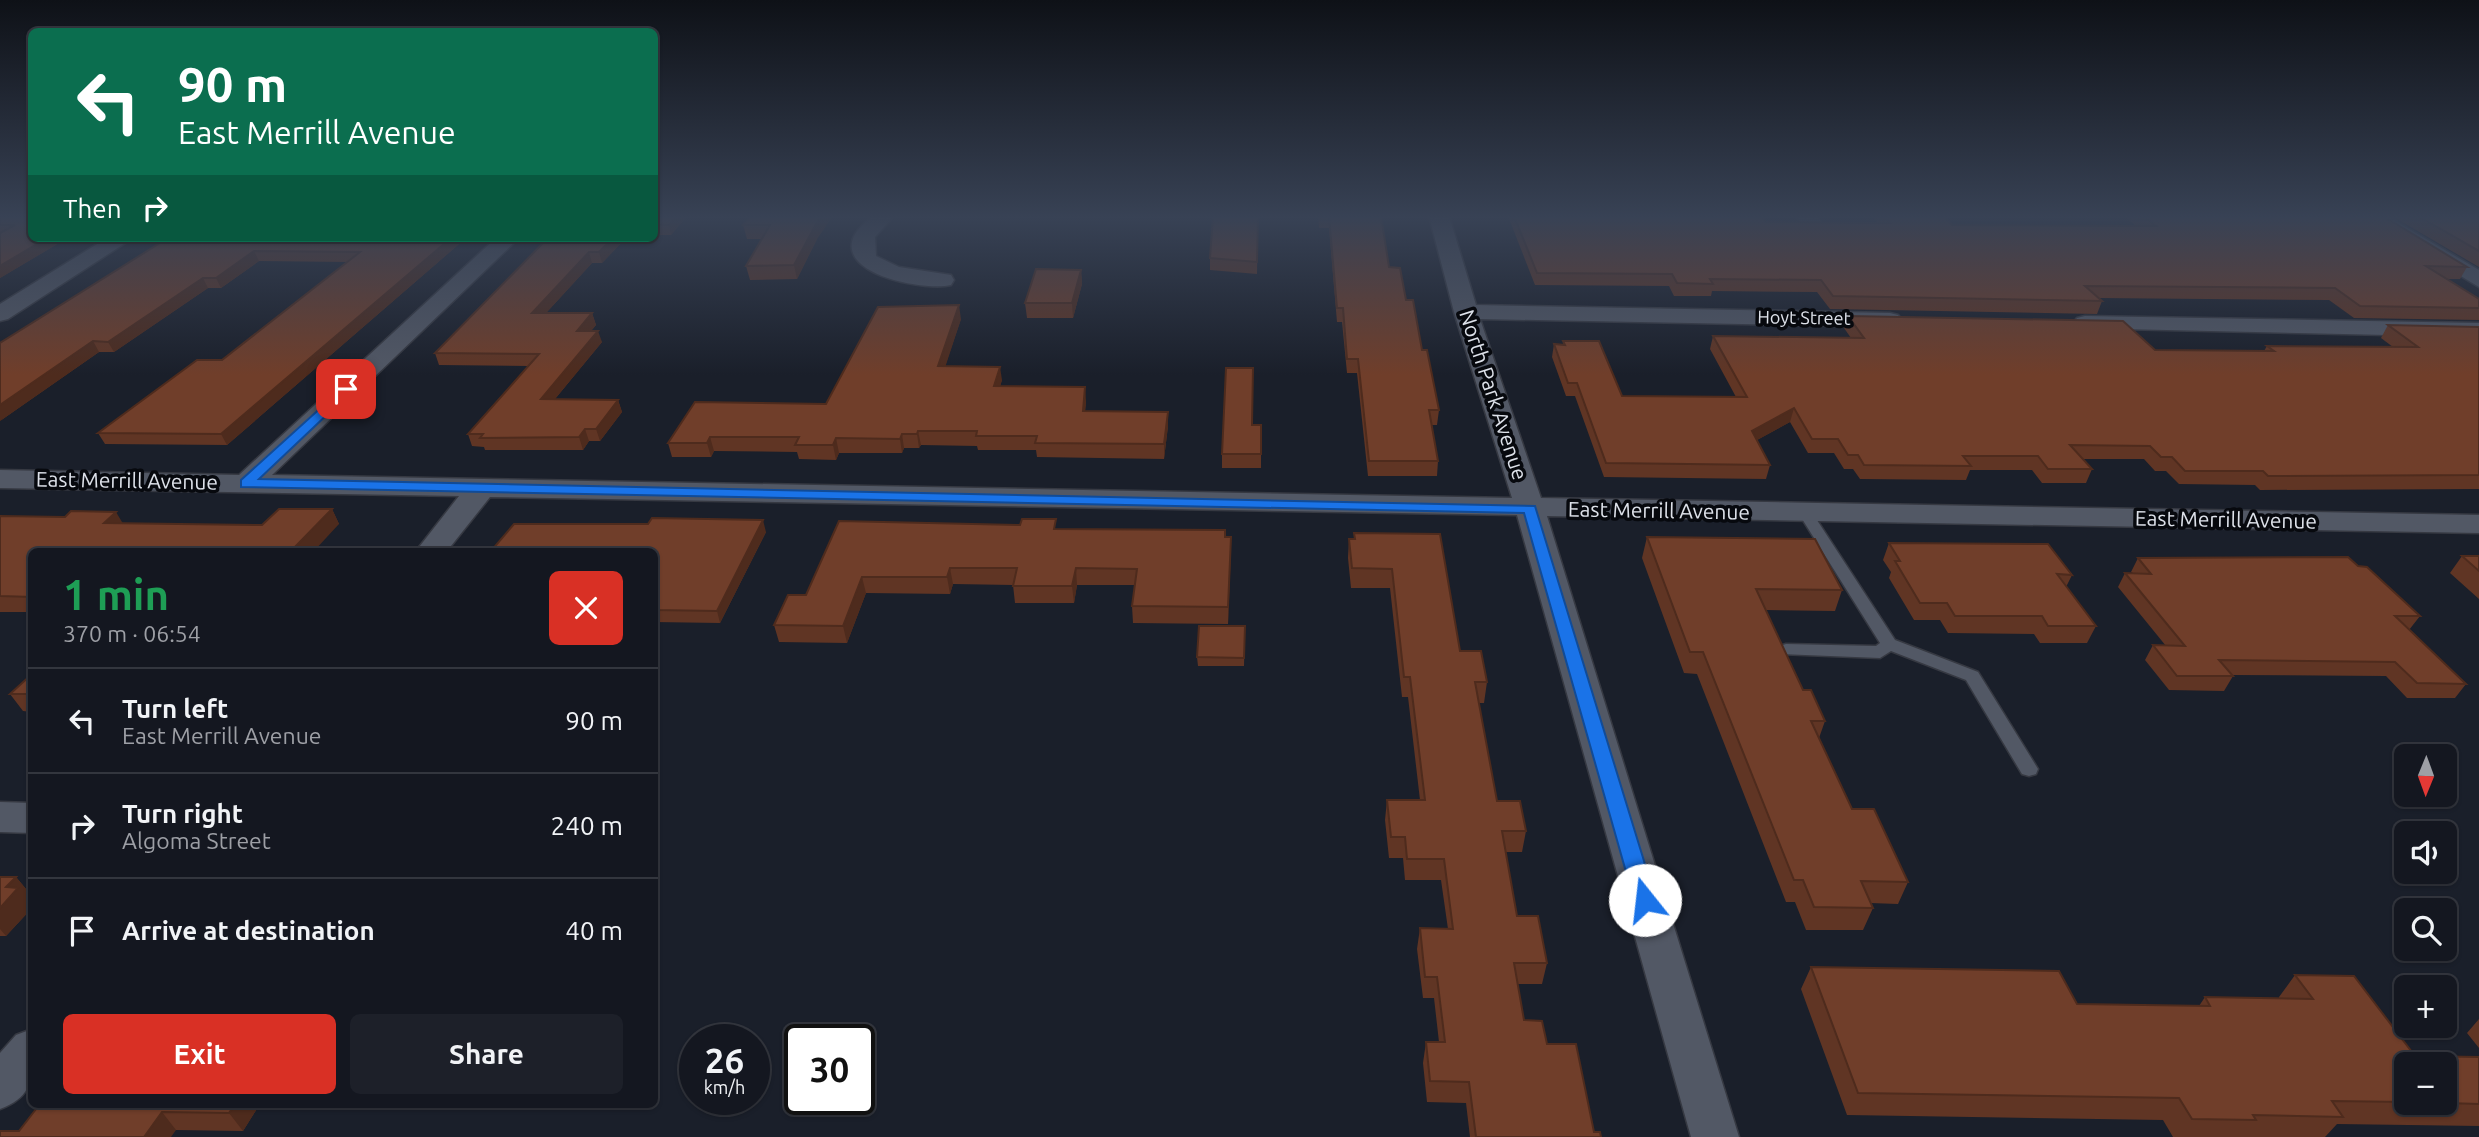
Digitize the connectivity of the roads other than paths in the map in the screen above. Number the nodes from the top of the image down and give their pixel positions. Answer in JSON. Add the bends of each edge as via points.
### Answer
{"nodes":[{"id":1,"x":72,"y":269,"type":"edge"},
{"id":2,"x":475,"y":269,"type":"edge"},
{"id":3,"x":886,"y":269,"type":"edge"},
{"id":4,"x":1454,"y":269,"type":"edge"},
{"id":5,"x":2461,"y":269,"type":"edge"},
{"id":6,"x":943,"y":279,"type":"dead end"},
{"id":7,"x":2479,"y":280,"type":"edge"},
{"id":8,"x":1466,"y":312,"type":"junction"},
{"id":9,"x":0,"y":314,"type":"edge"},
{"id":10,"x":1910,"y":320,"type":"edge"},
{"id":11,"x":2063,"y":323,"type":"edge"},
{"id":12,"x":2479,"y":330,"type":"edge"},
{"id":13,"x":0,"y":479,"type":"edge"},
{"id":14,"x":246,"y":484,"type":"junction"},
{"id":15,"x":482,"y":488,"type":"junction"},
{"id":16,"x":1530,"y":509,"type":"junction"},
{"id":17,"x":1806,"y":514,"type":"junction"},
{"id":18,"x":2479,"y":524,"type":"edge"},
{"id":19,"x":433,"y":548,"type":"edge"},
{"id":20,"x":1889,"y":644,"type":"junction"},
{"id":21,"x":1786,"y":650,"type":"edge"},
{"id":22,"x":2029,"y":769,"type":"dead end"},
{"id":23,"x":0,"y":817,"type":"edge"},
{"id":24,"x":28,"y":818,"type":"edge"},
{"id":25,"x":28,"y":1054,"type":"edge"},
{"id":26,"x":0,"y":1088,"type":"edge"},
{"id":27,"x":1715,"y":1137,"type":"edge"}],
"edges":[{"from":1,"to":9,"type":"street"},
{"from":2,"to":14,"type":"street"},
{"from":3,"to":6,"type":"street"},
{"from":4,"to":8,"type":"street","name":"North Park Avenue"},
{"from":5,"to":7,"type":"street"},
{"from":8,"to":10,"type":"street","name":"Hoyt Street"},
{"from":8,"to":16,"type":"street","name":"North Park Avenue"},
{"from":11,"to":12,"type":"street"},
{"from":13,"to":14,"type":"street","name":"East Merrill Avenue"},
{"from":14,"to":15,"type":"street","name":"East Merrill Avenue"},
{"from":15,"to":16,"type":"street","name":"East Merrill Avenue"},
{"from":15,"to":19,"type":"street"},
{"from":16,"to":17,"type":"street","name":"East Merrill Avenue"},
{"from":16,"to":27,"type":"street","name":"North Park Avenue"},
{"from":17,"to":18,"type":"street","name":"East Merrill Avenue"},
{"from":17,"to":20,"type":"lane"},
{"from":20,"to":21,"type":"lane","via":[[1880,652]]},
{"from":20,"to":22,"type":"lane","via":[[1972,676]]},
{"from":23,"to":24,"type":"street"},
{"from":25,"to":26,"type":"street"}]}
